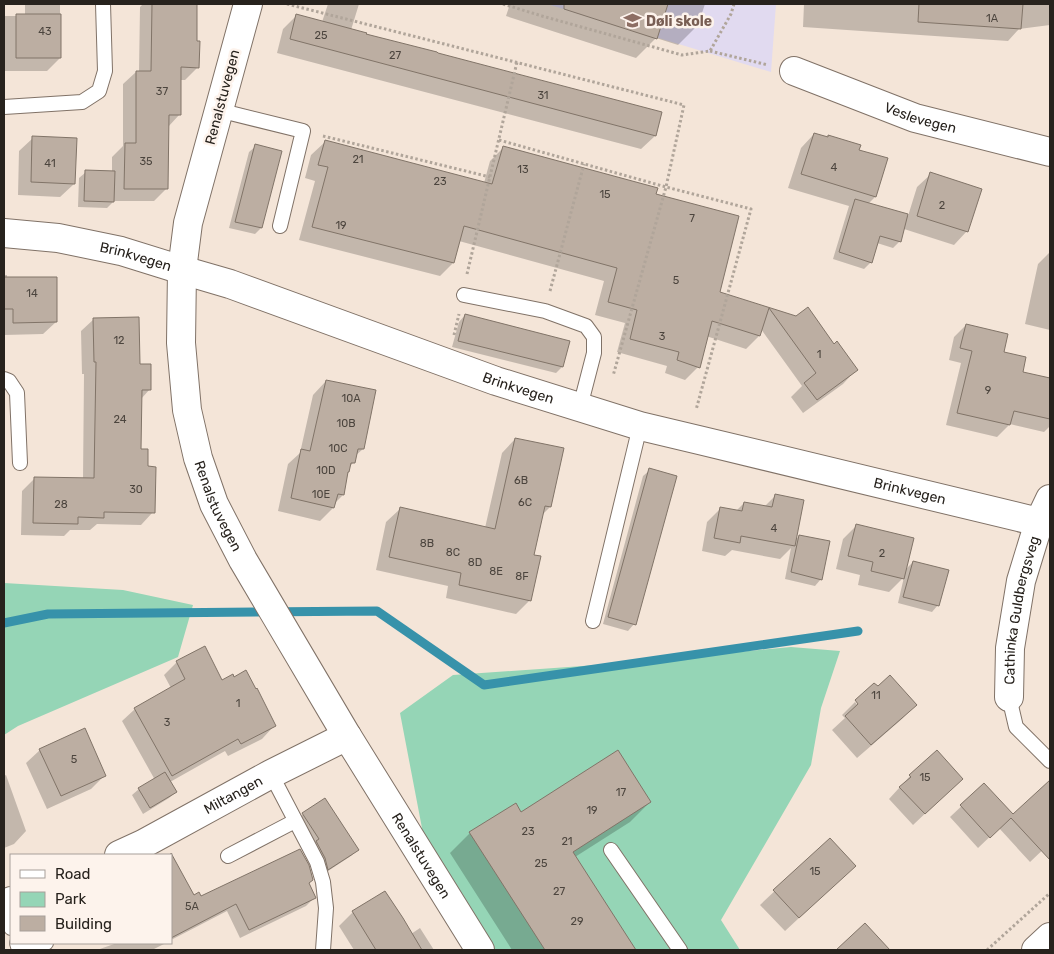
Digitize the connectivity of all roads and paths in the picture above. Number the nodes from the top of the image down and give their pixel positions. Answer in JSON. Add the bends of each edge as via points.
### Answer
{"nodes":[{"id":1,"x":103,"y":4,"type":"edge"},
{"id":2,"x":248,"y":4,"type":"edge"},
{"id":3,"x":287,"y":4,"type":"edge"},
{"id":4,"x":503,"y":4,"type":"edge"},
{"id":5,"x":734,"y":4,"type":"edge"},
{"id":6,"x":710,"y":51,"type":"junction"},
{"id":7,"x":517,"y":62,"type":"junction"},
{"id":8,"x":794,"y":72,"type":"joint"},
{"id":9,"x":4,"y":107,"type":"edge"},
{"id":10,"x":218,"y":110,"type":"junction"},
{"id":11,"x":303,"y":131,"type":"junction"},
{"id":12,"x":499,"y":140,"type":"junction"},
{"id":13,"x":1050,"y":152,"type":"edge"},
{"id":14,"x":584,"y":164,"type":"junction"},
{"id":15,"x":490,"y":177,"type":"junction"},
{"id":16,"x":666,"y":187,"type":"junction"},
{"id":17,"x":280,"y":226,"type":"dead end"},
{"id":18,"x":4,"y":233,"type":"edge"},
{"id":19,"x":182,"y":270,"type":"junction"},
{"id":20,"x":464,"y":295,"type":"junction"},
{"id":21,"x":545,"y":311,"type":"junction"},
{"id":22,"x":444,"y":361,"type":"junction"},
{"id":23,"x":4,"y":379,"type":"edge"},
{"id":24,"x":591,"y":411,"type":"junction"},
{"id":25,"x":640,"y":426,"type":"junction"},
{"id":26,"x":688,"y":437,"type":"junction"},
{"id":27,"x":20,"y":462,"type":"dead end"},
{"id":28,"x":1045,"y":510,"type":"edge"},
{"id":29,"x":593,"y":621,"type":"dead end"},
{"id":30,"x":1009,"y":697,"type":"joint"},
{"id":31,"x":347,"y":736,"type":"junction"},
{"id":32,"x":1050,"y":761,"type":"edge"},
{"id":33,"x":271,"y":774,"type":"junction"},
{"id":34,"x":295,"y":821,"type":"junction"},
{"id":35,"x":610,"y":850,"type":"dead end"},
{"id":36,"x":121,"y":854,"type":"edge"},
{"id":37,"x":228,"y":856,"type":"dead end"},
{"id":38,"x":1050,"y":894,"type":"edge"},
{"id":39,"x":4,"y":908,"type":"edge"},
{"id":40,"x":10,"y":925,"type":"edge"},
{"id":41,"x":1050,"y":937,"type":"edge"},
{"id":42,"x":43,"y":944,"type":"edge"},
{"id":43,"x":28,"y":950,"type":"edge"},
{"id":44,"x":323,"y":950,"type":"edge"},
{"id":45,"x":480,"y":950,"type":"edge"},
{"id":46,"x":680,"y":950,"type":"edge"},
{"id":47,"x":987,"y":950,"type":"edge"},
{"id":48,"x":1036,"y":950,"type":"edge"}],
"edges":[{"from":1,"to":9,"type":"lane","via":[[105,71],[99,92],[82,102]]},
{"from":2,"to":10,"type":"street","name":"Renalstuvegen"},
{"from":3,"to":7,"type":"path"},
{"from":4,"to":6,"type":"path","via":[[682,55]]},
{"from":5,"to":6,"type":"path"},
{"from":6,"to":8,"type":"path"},
{"from":7,"to":12,"type":"path"},
{"from":7,"to":16,"type":"path","via":[[684,105]]},
{"from":8,"to":13,"type":"street","name":"Veslevegen","via":[[916,118]]},
{"from":10,"to":11,"type":"lane"},
{"from":10,"to":19,"type":"street","name":"Renalstuvegen","via":[[188,223]]},
{"from":11,"to":15,"type":"path"},
{"from":11,"to":17,"type":"lane"},
{"from":12,"to":14,"type":"path"},
{"from":12,"to":15,"type":"path"},
{"from":14,"to":16,"type":"path"},
{"from":14,"to":21,"type":"path"},
{"from":15,"to":20,"type":"path"},
{"from":16,"to":24,"type":"path"},
{"from":16,"to":26,"type":"path","via":[[751,209]]},
{"from":18,"to":19,"type":"street","name":"Brinkvegen","via":[[58,238],[122,251]]},
{"from":19,"to":22,"type":"street","name":"Brinkvegen","via":[[230,284]]},
{"from":19,"to":31,"type":"street","name":"Renalstuvegen","via":[[181,343],[187,410],[198,458],[214,504],[243,560]]},
{"from":20,"to":21,"type":"lane"},
{"from":20,"to":22,"type":"path","via":[[453,340]]},
{"from":21,"to":24,"type":"lane","via":[[586,326],[594,337]]},
{"from":22,"to":24,"type":"street","name":"Brinkvegen"},
{"from":23,"to":27,"type":"lane","via":[[17,393]]},
{"from":24,"to":25,"type":"street","name":"Brinkvegen"},
{"from":25,"to":26,"type":"street","name":"Brinkvegen"},
{"from":25,"to":29,"type":"lane"},
{"from":26,"to":28,"type":"street","name":"Brinkvegen"},
{"from":28,"to":30,"type":"street","name":"Cathinka Guldbergsveg","via":[[1021,580],[1010,648]]},
{"from":30,"to":32,"type":"lane","via":[[1016,727]]},
{"from":31,"to":33,"type":"street","name":"Miltangen"},
{"from":31,"to":45,"type":"street","name":"Renalstuvegen"},
{"from":33,"to":34,"type":"lane"},
{"from":33,"to":36,"type":"street","name":"Miltangen"},
{"from":34,"to":37,"type":"lane"},
{"from":34,"to":44,"type":"lane","via":[[317,862],[323,882],[326,908]]},
{"from":35,"to":46,"type":"lane"},
{"from":38,"to":47,"type":"path"},
{"from":39,"to":40,"type":"lane"},
{"from":41,"to":48,"type":"street"},
{"from":42,"to":43,"type":"lane"}]}
